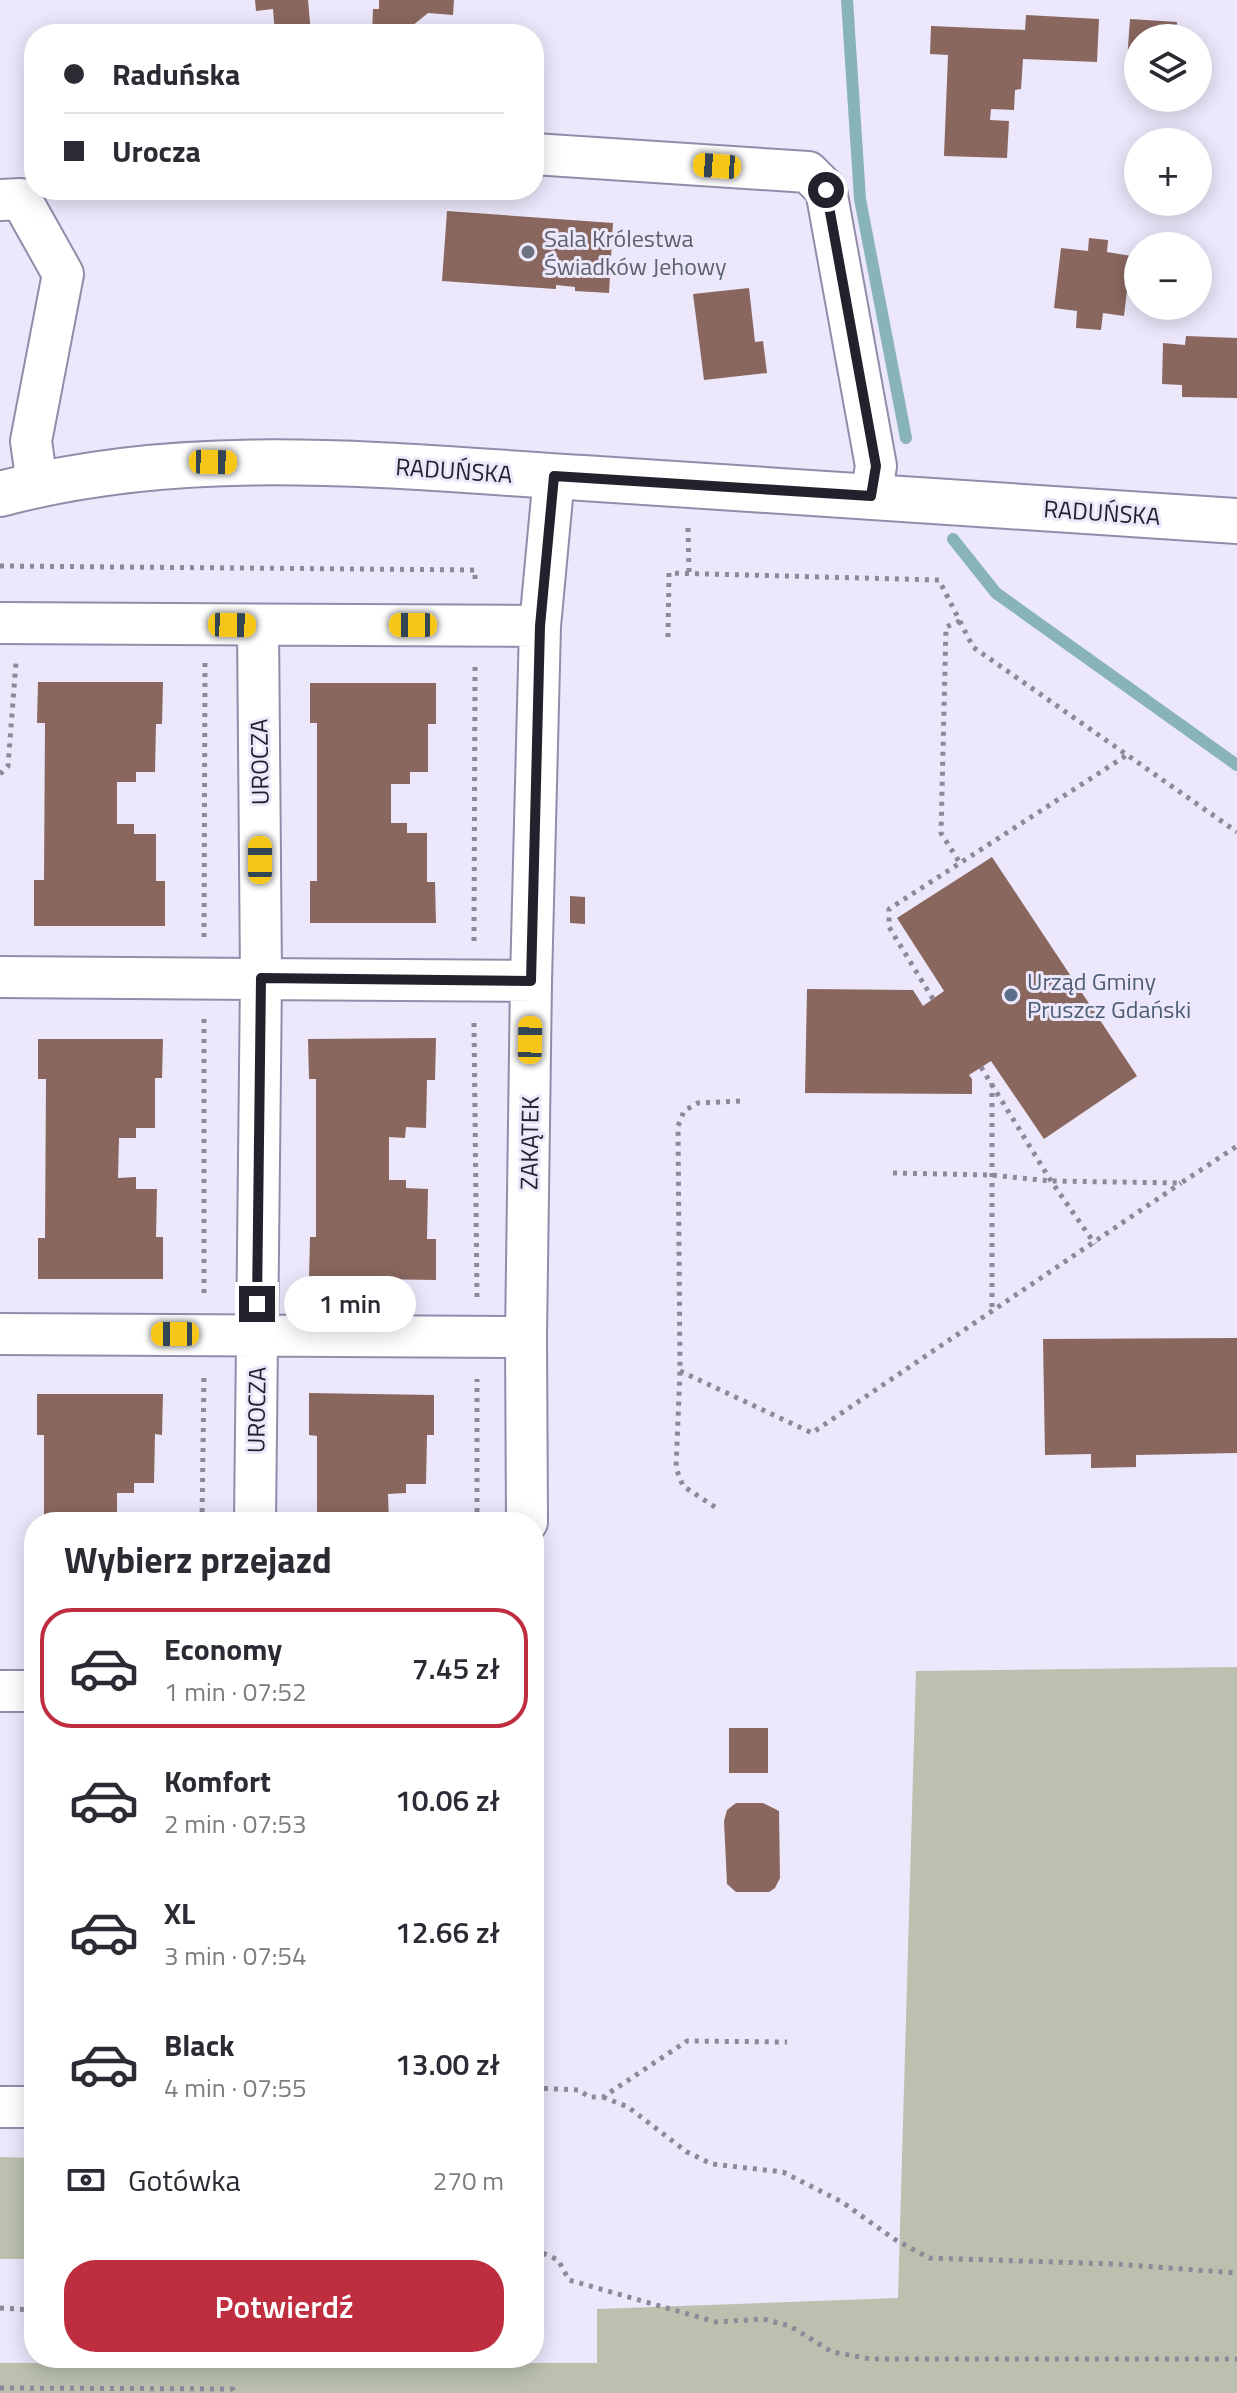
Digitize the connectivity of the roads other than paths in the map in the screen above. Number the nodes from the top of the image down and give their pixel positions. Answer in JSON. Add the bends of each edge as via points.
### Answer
{"nodes":[{"id":1,"x":544,"y":155,"type":"edge"},
{"id":2,"x":0,"y":200,"type":"edge"},
{"id":3,"x":554,"y":476,"type":"junction"},
{"id":4,"x":19,"y":489,"type":"edge"},
{"id":5,"x":871,"y":496,"type":"junction"},
{"id":6,"x":1237,"y":521,"type":"edge"},
{"id":7,"x":10,"y":623,"type":"edge"},
{"id":8,"x":258,"y":625,"type":"junction"},
{"id":9,"x":540,"y":626,"type":"junction"},
{"id":10,"x":0,"y":977,"type":"edge"},
{"id":11,"x":261,"y":978,"type":"junction"},
{"id":12,"x":531,"y":981,"type":"junction"},
{"id":13,"x":0,"y":1334,"type":"edge"},
{"id":14,"x":257,"y":1334,"type":"junction"},
{"id":15,"x":526,"y":1337,"type":"junction"},
{"id":16,"x":255,"y":1512,"type":"edge"},
{"id":17,"x":527,"y":1512,"type":"edge"},
{"id":18,"x":0,"y":1691,"type":"edge"},
{"id":19,"x":24,"y":1691,"type":"edge"},
{"id":20,"x":0,"y":2107,"type":"edge"},
{"id":21,"x":24,"y":2107,"type":"edge"}],
"edges":[{"from":1,"to":5,"type":"street","via":[[808,172],[826,190],[876,466]]},
{"from":2,"to":4,"type":"street","name":"RADUŃSKA","via":[[21,199],[63,274]]},
{"from":3,"to":4,"type":"street","name":"RADUŃSKA","via":[[213,462],[115,470]]},
{"from":3,"to":5,"type":"street","name":"RADUŃSKA"},
{"from":3,"to":9,"type":"street","name":"ZAKĄTEK"},
{"from":5,"to":6,"type":"street","name":"RADUŃSKA"},
{"from":7,"to":8,"type":"street"},
{"from":8,"to":9,"type":"street"},
{"from":8,"to":11,"type":"street","name":"UROCZA"},
{"from":9,"to":12,"type":"street","name":"ZAKĄTEK"},
{"from":10,"to":11,"type":"street"},
{"from":11,"to":12,"type":"street"},
{"from":11,"to":14,"type":"street","name":"UROCZA"},
{"from":12,"to":15,"type":"street","name":"ZAKĄTEK"},
{"from":13,"to":14,"type":"street"},
{"from":14,"to":15,"type":"street"},
{"from":14,"to":16,"type":"street","name":"UROCZA"},
{"from":15,"to":17,"type":"street","name":"ZAKĄTEK"},
{"from":18,"to":19,"type":"street"},
{"from":20,"to":21,"type":"street"}]}
